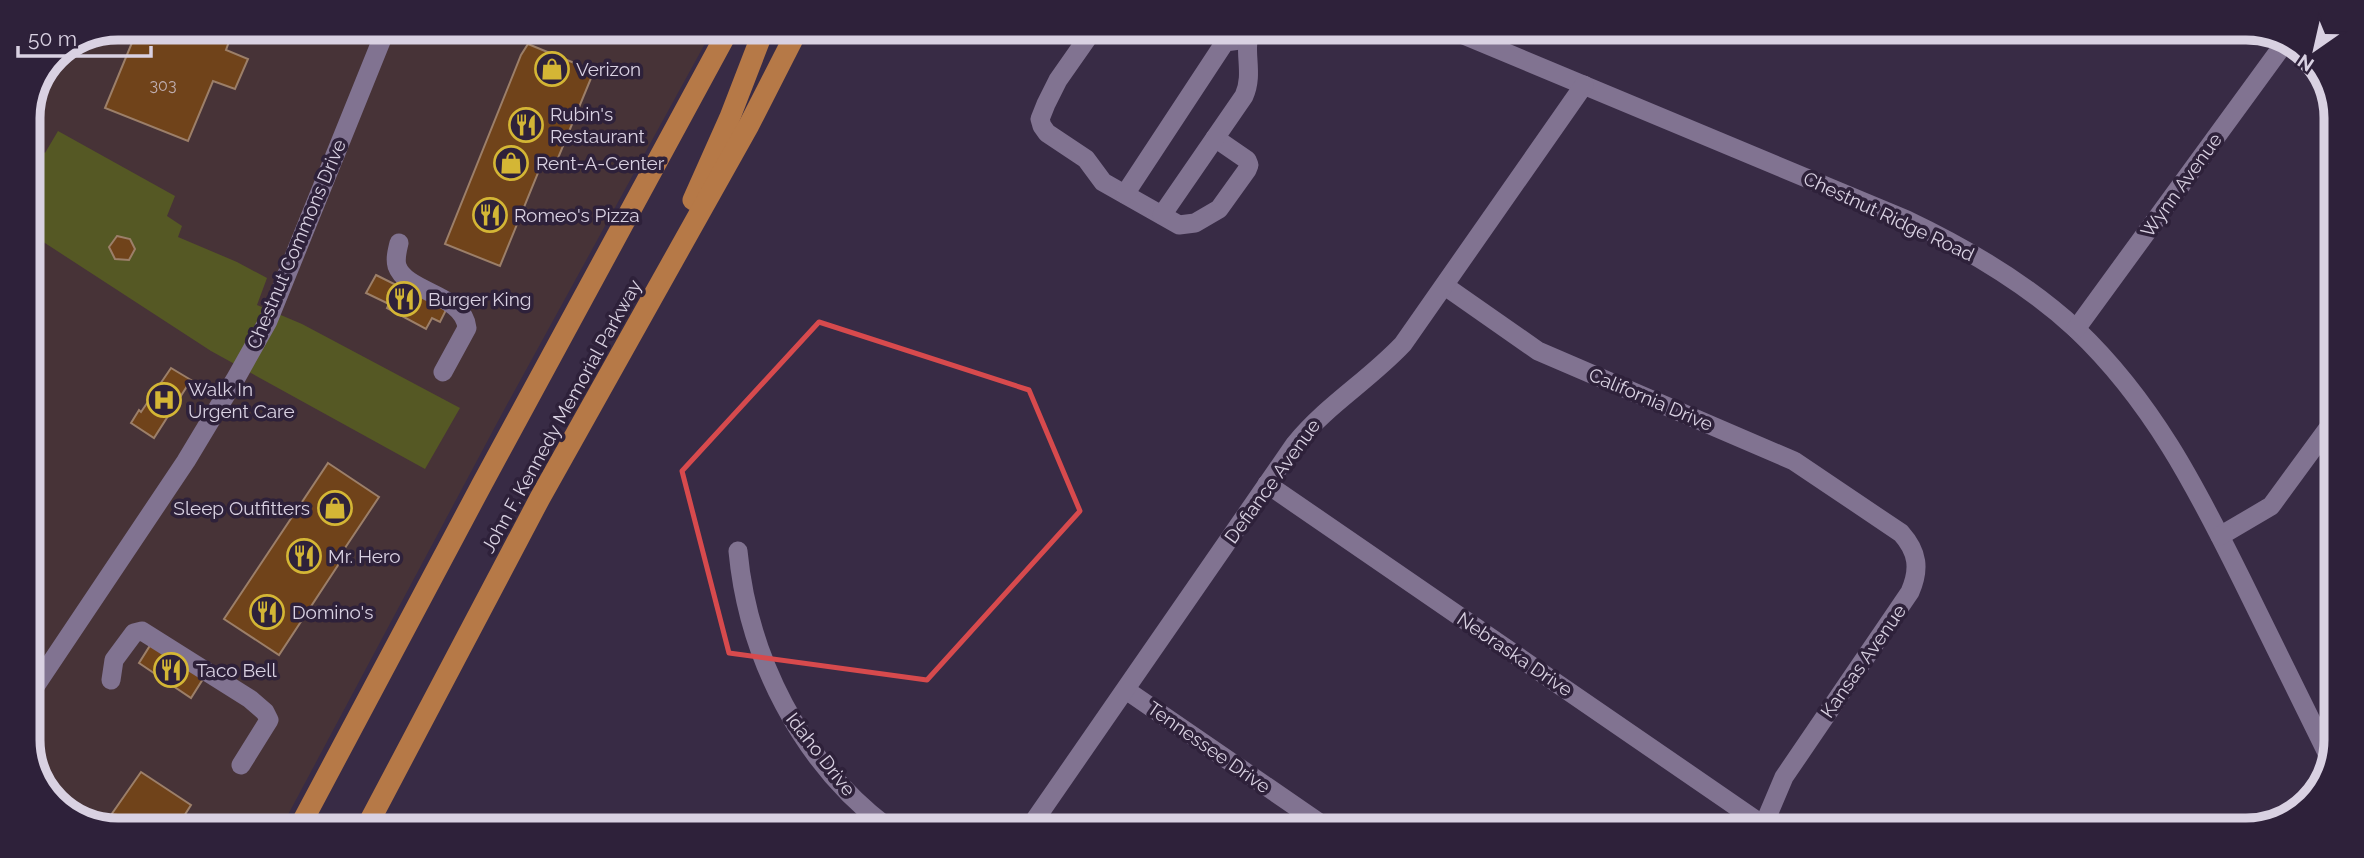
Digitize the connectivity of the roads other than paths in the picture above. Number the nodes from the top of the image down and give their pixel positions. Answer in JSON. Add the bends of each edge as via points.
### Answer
{"nodes":[{"id":1,"x":382,"y":40,"type":"edge"},
{"id":2,"x":723,"y":40,"type":"edge"},
{"id":3,"x":760,"y":40,"type":"edge"},
{"id":4,"x":792,"y":40,"type":"edge"},
{"id":5,"x":1086,"y":40,"type":"edge"},
{"id":6,"x":1232,"y":40,"type":"edge"},
{"id":7,"x":1249,"y":40,"type":"edge"},
{"id":8,"x":1476,"y":40,"type":"edge"},
{"id":9,"x":2280,"y":49,"type":"edge"},
{"id":10,"x":1584,"y":85,"type":"junction"},
{"id":11,"x":1215,"y":138,"type":"junction"},
{"id":12,"x":1125,"y":194,"type":"junction"},
{"id":13,"x":1162,"y":215,"type":"junction"},
{"id":14,"x":399,"y":243,"type":"dead end"},
{"id":15,"x":1445,"y":286,"type":"junction"},
{"id":16,"x":639,"y":321,"type":"junction"},
{"id":17,"x":2076,"y":329,"type":"junction"},
{"id":18,"x":443,"y":372,"type":"dead end"},
{"id":19,"x":2324,"y":434,"type":"edge"},
{"id":20,"x":1267,"y":484,"type":"junction"},
{"id":21,"x":1861,"y":506,"type":"joint"},
{"id":22,"x":2220,"y":536,"type":"junction"},
{"id":23,"x":738,"y":551,"type":"dead end"},
{"id":24,"x":40,"y":679,"type":"edge"},
{"id":25,"x":111,"y":680,"type":"dead end"},
{"id":26,"x":1126,"y":690,"type":"junction"},
{"id":27,"x":2323,"y":746,"type":"edge"},
{"id":28,"x":241,"y":765,"type":"dead end"},
{"id":29,"x":304,"y":818,"type":"edge"},
{"id":30,"x":371,"y":818,"type":"edge"},
{"id":31,"x":877,"y":818,"type":"edge"},
{"id":32,"x":1036,"y":818,"type":"edge"},
{"id":33,"x":1312,"y":818,"type":"edge"},
{"id":34,"x":1749,"y":818,"type":"edge"},
{"id":35,"x":1766,"y":818,"type":"edge"}],
"edges":[{"from":1,"to":24,"type":"street","name":"Chestnut Commons Drive","via":[[268,321],[186,461]]},
{"from":2,"to":29,"type":"highway","name":"John F. Kennedy Memorial Parkway"},
{"from":3,"to":16,"type":"highway"},
{"from":4,"to":16,"type":"highway","name":"John F. Kennedy Memorial Parkway"},
{"from":5,"to":12,"type":"street","via":[[1058,80],[1040,118],[1042,126],[1086,159],[1103,182]]},
{"from":6,"to":12,"type":"street","via":[[1225,42]]},
{"from":7,"to":11,"type":"street","via":[[1250,84]]},
{"from":8,"to":10,"type":"street","name":"Chestnut Ridge Road"},
{"from":9,"to":17,"type":"street","name":"Wynn Avenue"},
{"from":10,"to":15,"type":"street","name":"Defiance Avenue"},
{"from":10,"to":17,"type":"street","name":"Chestnut Ridge Road","via":[[1953,242],[1996,267]]},
{"from":11,"to":13,"type":"street"},
{"from":11,"to":13,"type":"street","via":[[1247,160],[1247,170],[1219,209],[1195,223],[1179,225]]},
{"from":12,"to":13,"type":"street"},
{"from":14,"to":18,"type":"street","via":[[396,261],[401,273],[459,310],[467,322]]},
{"from":15,"to":20,"type":"street","name":"Defiance Avenue","via":[[1403,344],[1323,412]]},
{"from":15,"to":21,"type":"street","name":"California Drive","via":[[1538,351],[1775,451]]},
{"from":16,"to":30,"type":"highway","name":"John F. Kennedy Memorial Parkway"},
{"from":17,"to":22,"type":"street","name":"Chestnut Ridge Road","via":[[2149,412],[2179,457]]},
{"from":19,"to":22,"type":"street","via":[[2271,506]]},
{"from":20,"to":26,"type":"street","name":"Defiance Avenue"},
{"from":20,"to":34,"type":"street","name":"Nebraska Drive"},
{"from":21,"to":35,"type":"street","name":"Kansas Avenue","via":[[1911,544],[1916,578],[1784,777]]},
{"from":22,"to":27,"type":"street","name":"Chestnut Ridge Road"},
{"from":23,"to":31,"type":"street","name":"Idaho Drive","via":[[749,620],[790,716],[831,773]]},
{"from":25,"to":28,"type":"street","via":[[114,660],[134,633],[151,634],[265,712],[269,720]]},
{"from":26,"to":32,"type":"street","name":"Defiance Avenue"},
{"from":26,"to":33,"type":"street","name":"Tennessee Drive"}]}
